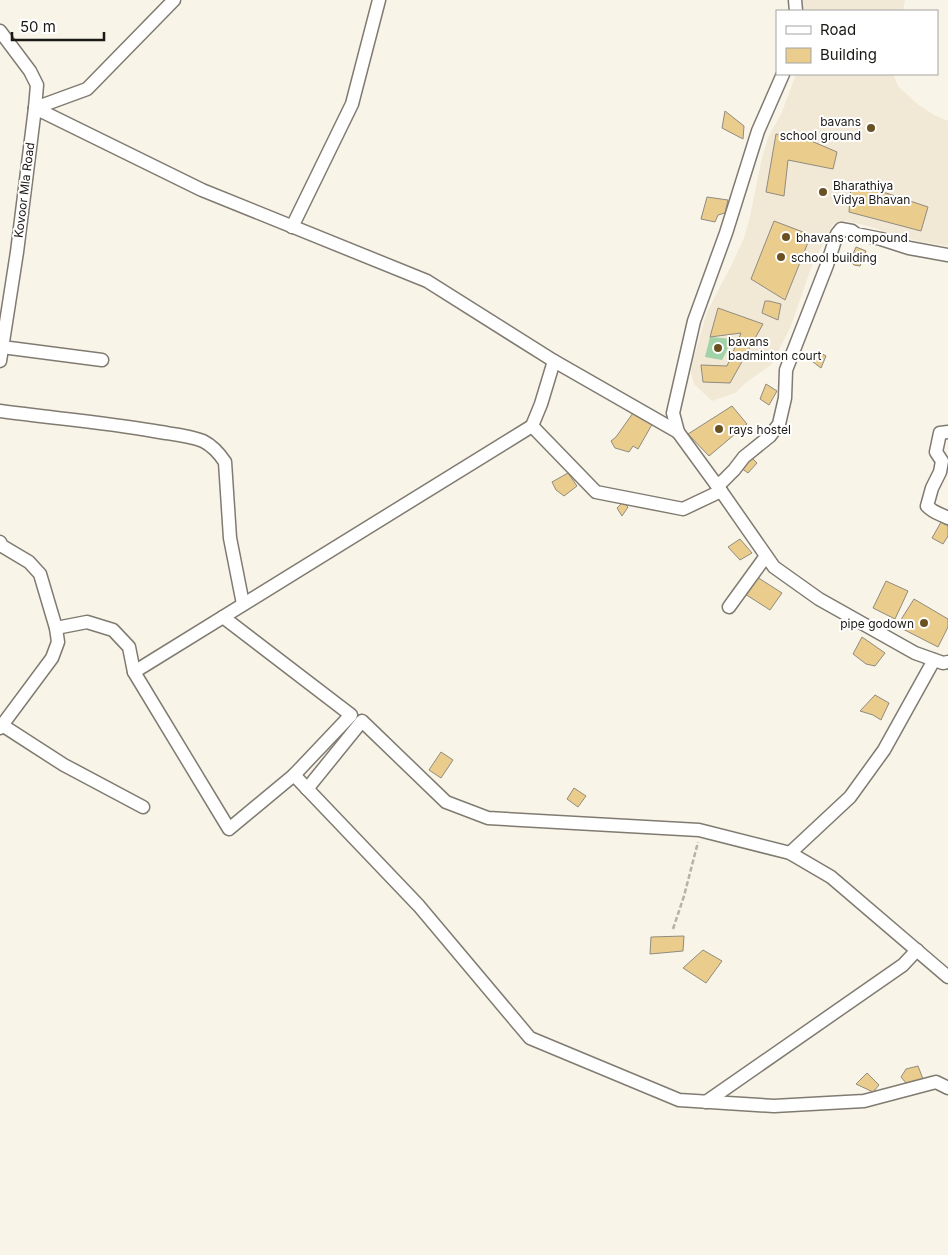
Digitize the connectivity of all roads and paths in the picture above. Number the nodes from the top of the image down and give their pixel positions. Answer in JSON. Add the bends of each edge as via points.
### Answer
{"nodes":[{"id":1,"x":174,"y":0,"type":"edge"},
{"id":2,"x":379,"y":0,"type":"edge"},
{"id":3,"x":0,"y":31,"type":"edge"},
{"id":4,"x":783,"y":75,"type":"edge"},
{"id":5,"x":35,"y":108,"type":"junction"},
{"id":6,"x":292,"y":227,"type":"junction"},
{"id":7,"x":948,"y":255,"type":"edge"},
{"id":8,"x":2,"y":328,"type":"edge"},
{"id":9,"x":2,"y":347,"type":"junction"},
{"id":10,"x":102,"y":360,"type":"dead end"},
{"id":11,"x":0,"y":361,"type":"edge"},
{"id":12,"x":554,"y":361,"type":"junction"},
{"id":13,"x":0,"y":411,"type":"edge"},
{"id":14,"x":532,"y":426,"type":"junction"},
{"id":15,"x":678,"y":432,"type":"junction"},
{"id":16,"x":948,"y":432,"type":"edge"},
{"id":17,"x":718,"y":488,"type":"junction"},
{"id":18,"x":948,"y":518,"type":"edge"},
{"id":19,"x":1,"y":544,"type":"edge"},
{"id":20,"x":766,"y":556,"type":"junction"},
{"id":21,"x":243,"y":604,"type":"junction"},
{"id":22,"x":729,"y":607,"type":"dead end"},
{"id":23,"x":224,"y":617,"type":"junction"},
{"id":24,"x":56,"y":628,"type":"junction"},
{"id":25,"x":934,"y":660,"type":"junction"},
{"id":26,"x":948,"y":662,"type":"edge"},
{"id":27,"x":134,"y":672,"type":"junction"},
{"id":28,"x":1,"y":727,"type":"edge"},
{"id":29,"x":294,"y":775,"type":"junction"},
{"id":30,"x":307,"y":789,"type":"junction"},
{"id":31,"x":143,"y":807,"type":"dead end"},
{"id":32,"x":701,"y":830,"type":"junction"},
{"id":33,"x":790,"y":853,"type":"junction"},
{"id":34,"x":673,"y":929,"type":"dead end"},
{"id":35,"x":917,"y":950,"type":"junction"},
{"id":36,"x":948,"y":977,"type":"edge"},
{"id":37,"x":948,"y":1088,"type":"edge"},
{"id":38,"x":706,"y":1102,"type":"junction"}],
"edges":[{"from":1,"to":5,"type":"street","via":[[87,89]]},
{"from":2,"to":6,"type":"street","via":[[352,104]]},
{"from":3,"to":5,"type":"street","name":"Kovoor Mla Road","via":[[37,85]]},
{"from":4,"to":15,"type":"street","via":[[758,131],[694,322],[673,413]]},
{"from":5,"to":6,"type":"street","via":[[202,190]]},
{"from":5,"to":8,"type":"street","name":"Kovoor Mla Road","via":[[17,252]]},
{"from":6,"to":12,"type":"street","via":[[427,282]]},
{"from":7,"to":17,"type":"street","via":[[841,229],[786,370],[785,398],[779,424],[770,436],[744,457]]},
{"from":8,"to":9,"type":"street","name":"Kovoor Mla Road"},
{"from":9,"to":10,"type":"street"},
{"from":9,"to":11,"type":"street","name":"Kovoor Mla Road"},
{"from":12,"to":14,"type":"street"},
{"from":12,"to":15,"type":"street"},
{"from":13,"to":21,"type":"street","via":[[136,428],[195,439],[215,449],[225,462],[230,538]]},
{"from":14,"to":17,"type":"street","via":[[596,492],[683,509]]},
{"from":14,"to":21,"type":"street"},
{"from":15,"to":17,"type":"street"},
{"from":16,"to":18,"type":"street","via":[[940,433],[936,452],[942,461],[927,506]]},
{"from":17,"to":20,"type":"street"},
{"from":19,"to":24,"type":"street","via":[[29,562],[40,574]]},
{"from":20,"to":22,"type":"street"},
{"from":20,"to":25,"type":"street","via":[[774,567],[819,599],[915,653]]},
{"from":21,"to":23,"type":"street"},
{"from":23,"to":27,"type":"street"},
{"from":23,"to":29,"type":"street","via":[[351,715]]},
{"from":24,"to":27,"type":"street","via":[[87,622],[113,630],[129,647]]},
{"from":24,"to":28,"type":"street","via":[[58,642],[52,658]]},
{"from":25,"to":26,"type":"street"},
{"from":25,"to":33,"type":"street","via":[[884,750],[850,797]]},
{"from":27,"to":29,"type":"street","via":[[229,829]]},
{"from":28,"to":31,"type":"street"},
{"from":29,"to":30,"type":"street"},
{"from":30,"to":32,"type":"street","via":[[362,721],[446,802],[488,818]]},
{"from":30,"to":38,"type":"street","via":[[419,906],[530,1038],[679,1100]]},
{"from":32,"to":33,"type":"street"},
{"from":32,"to":34,"type":"path"},
{"from":33,"to":35,"type":"street","via":[[830,877]]},
{"from":35,"to":36,"type":"street"},
{"from":35,"to":38,"type":"street","via":[[903,965]]},
{"from":37,"to":38,"type":"street","via":[[936,1082],[864,1101],[774,1106]]}]}
